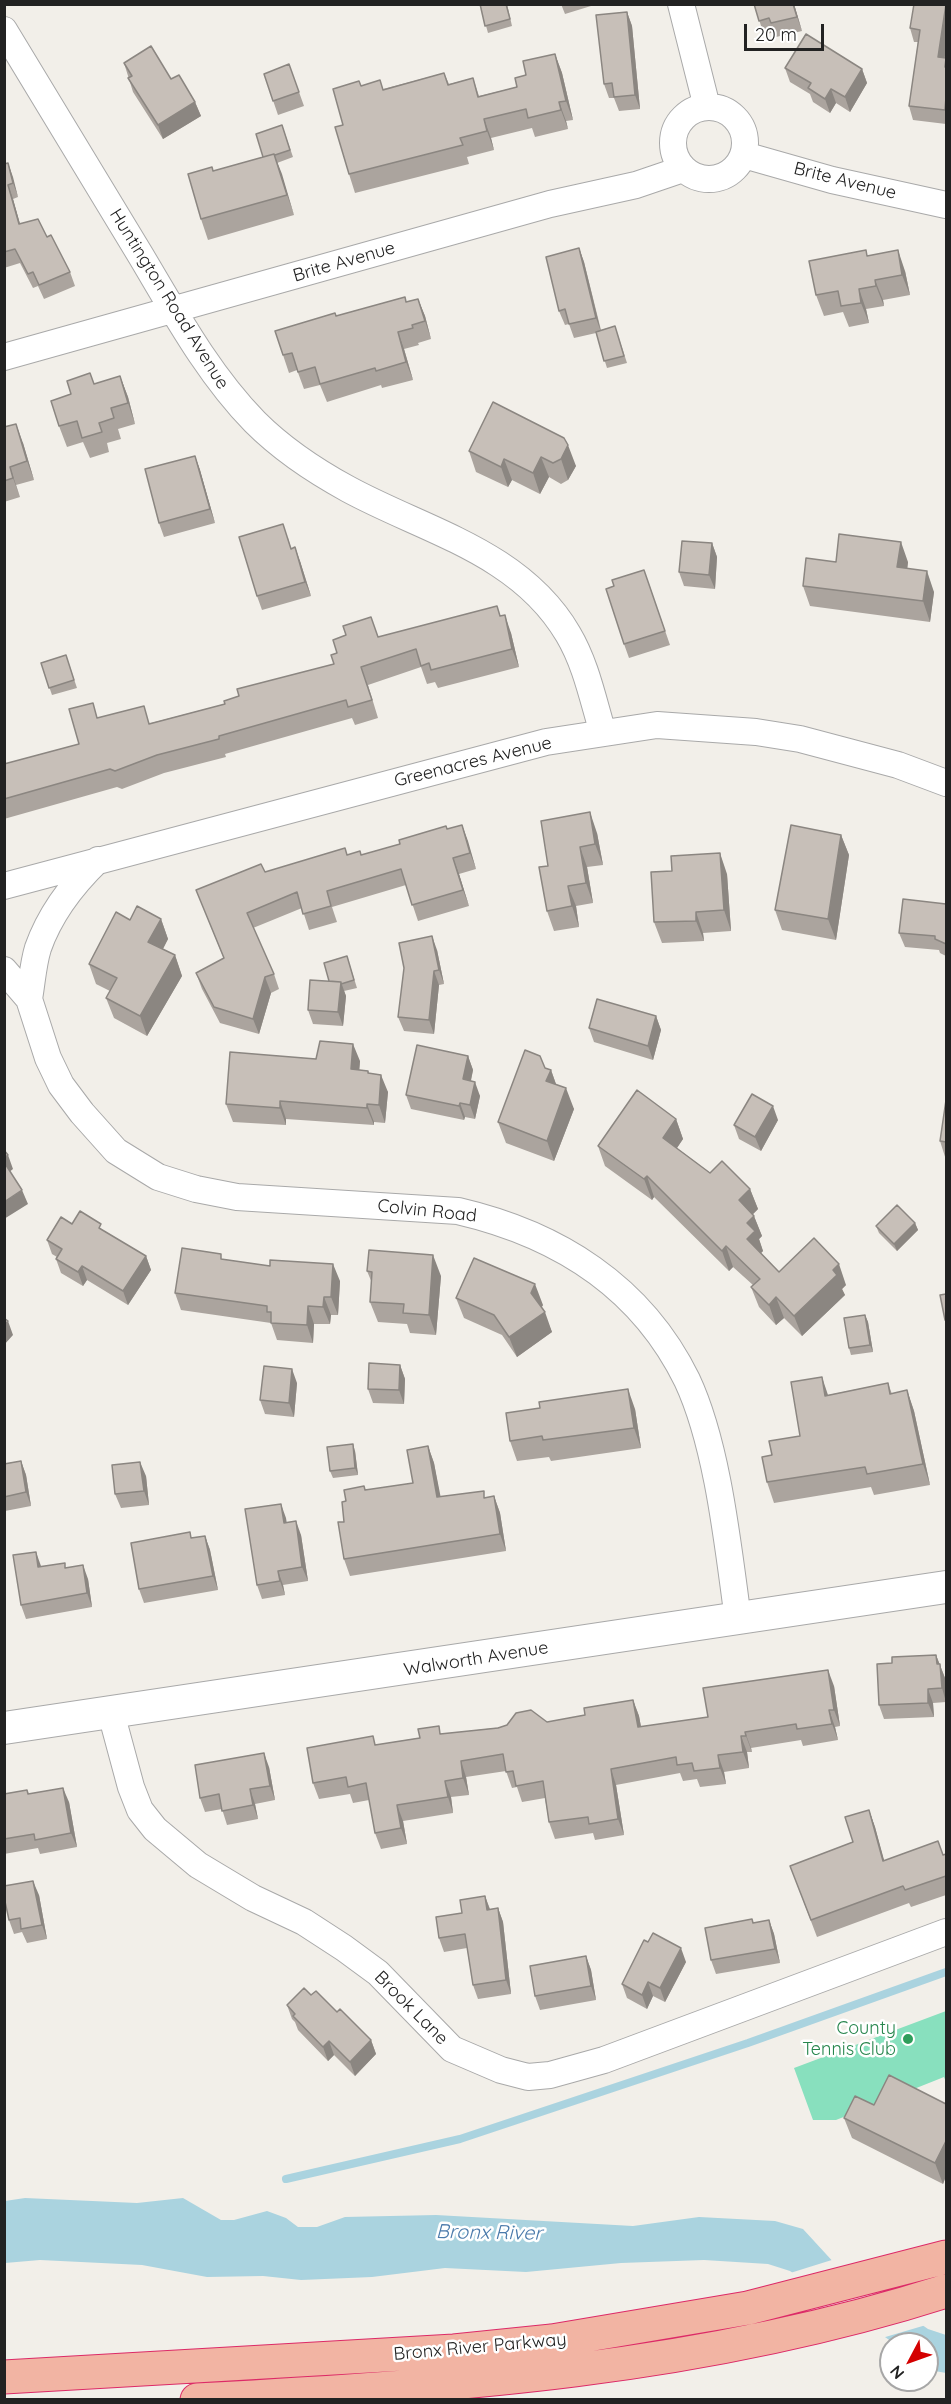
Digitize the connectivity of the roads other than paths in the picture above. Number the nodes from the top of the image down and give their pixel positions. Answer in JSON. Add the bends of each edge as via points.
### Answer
{"nodes":[{"id":1,"x":681,"y":4,"type":"edge"},
{"id":2,"x":4,"y":30,"type":"edge"},
{"id":3,"x":707,"y":107,"type":"junction"},
{"id":4,"x":744,"y":154,"type":"junction"},
{"id":5,"x":683,"y":169,"type":"junction"},
{"id":6,"x":946,"y":206,"type":"edge"},
{"id":7,"x":173,"y":310,"type":"junction"},
{"id":8,"x":4,"y":357,"type":"edge"},
{"id":9,"x":603,"y":734,"type":"junction"},
{"id":10,"x":946,"y":783,"type":"edge"},
{"id":11,"x":99,"y":860,"type":"junction"},
{"id":12,"x":4,"y":886,"type":"edge"},
{"id":13,"x":4,"y":970,"type":"edge"},
{"id":14,"x":29,"y":999,"type":"junction"},
{"id":15,"x":946,"y":1587,"type":"edge"},
{"id":16,"x":738,"y":1619,"type":"junction"},
{"id":17,"x":111,"y":1713,"type":"junction"},
{"id":18,"x":4,"y":1728,"type":"edge"},
{"id":19,"x":946,"y":1932,"type":"edge"},
{"id":20,"x":946,"y":2257,"type":"edge"},
{"id":21,"x":946,"y":2291,"type":"edge"},
{"id":22,"x":4,"y":2377,"type":"edge"},
{"id":23,"x":197,"y":2400,"type":"edge"}],
"edges":[{"from":1,"to":3,"type":"street"},
{"from":2,"to":7,"type":"street","name":"Huntington Road Avenue"},
{"from":3,"to":4,"type":"street","via":[[728,112],[739,123],[746,142]]},
{"from":3,"to":5,"type":"street","via":[[687,114],[678,124],[673,148]]},
{"from":4,"to":5,"type":"street","via":[[725,177],[701,179]]},
{"from":4,"to":6,"type":"street","name":"Brite Avenue","via":[[832,180]]},
{"from":5,"to":7,"type":"street","name":"Brite Avenue"},
{"from":7,"to":8,"type":"street","name":"Brite Avenue"},
{"from":7,"to":9,"type":"street","name":"Huntington Road Avenue","via":[[234,399],[286,449],[348,489],[491,559],[537,594],[577,650]]},
{"from":9,"to":10,"type":"street","name":"Greenacres Avenue","via":[[657,725],[756,732],[847,750]]},
{"from":9,"to":11,"type":"street","name":"Greenacres Avenue","via":[[546,742]]},
{"from":11,"to":12,"type":"street","name":"Greenacres Avenue"},
{"from":11,"to":14,"type":"street","name":"Colvin Road","via":[[76,881],[55,912],[38,949]]},
{"from":13,"to":14,"type":"street","name":"Colvin Road"},
{"from":14,"to":16,"type":"street","name":"Colvin Road","via":[[48,1058],[68,1094],[116,1151],[158,1177],[237,1197],[458,1210],[491,1218],[561,1248],[594,1267],[623,1292],[668,1348],[687,1381],[702,1423],[711,1450]]},
{"from":15,"to":16,"type":"street","name":"Walworth Avenue"},
{"from":16,"to":17,"type":"street","name":"Walworth Avenue"},
{"from":17,"to":18,"type":"street","name":"Walworth Avenue"},
{"from":17,"to":19,"type":"street","name":"Brook Lane","via":[[131,1787],[140,1810],[155,1829],[198,1865],[253,1898],[304,1922],[378,1973],[452,2049],[501,2070],[528,2077],[550,2075],[604,2060]]},
{"from":20,"to":22,"type":"highway","name":"Bronx River Parkway","via":[[748,2308],[505,2346]]},
{"from":21,"to":23,"type":"highway","name":"Bronx River Parkway","via":[[711,2350],[530,2377]]}]}
